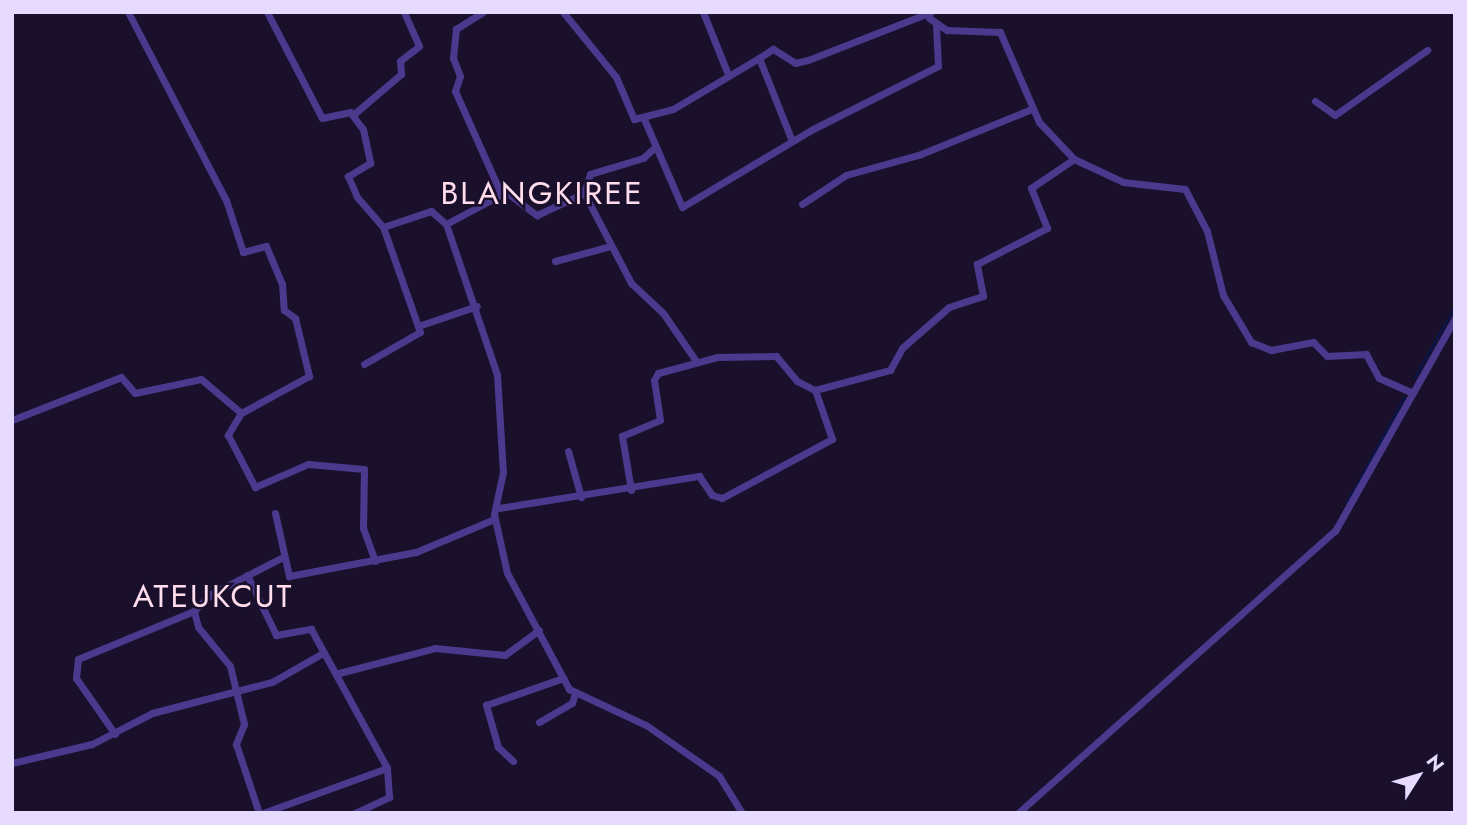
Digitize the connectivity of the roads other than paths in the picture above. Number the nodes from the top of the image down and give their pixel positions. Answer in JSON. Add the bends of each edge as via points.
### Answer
{"nodes":[{"id":1,"x":128,"y":12,"type":"edge"},
{"id":2,"x":267,"y":12,"type":"edge"},
{"id":3,"x":404,"y":12,"type":"edge"},
{"id":4,"x":483,"y":12,"type":"edge"},
{"id":5,"x":563,"y":12,"type":"edge"},
{"id":6,"x":703,"y":12,"type":"edge"},
{"id":7,"x":930,"y":15,"type":"edge"},
{"id":8,"x":936,"y":26,"type":"junction"},
{"id":9,"x":1427,"y":50,"type":"dead end"},
{"id":10,"x":758,"y":58,"type":"junction"},
{"id":11,"x":727,"y":72,"type":"junction"},
{"id":12,"x":1315,"y":101,"type":"dead end"},
{"id":13,"x":1032,"y":109,"type":"junction"},
{"id":14,"x":355,"y":114,"type":"junction"},
{"id":15,"x":644,"y":119,"type":"junction"},
{"id":16,"x":792,"y":141,"type":"junction"},
{"id":17,"x":654,"y":148,"type":"junction"},
{"id":18,"x":1074,"y":159,"type":"junction"},
{"id":19,"x":584,"y":193,"type":"junction"},
{"id":20,"x":501,"y":194,"type":"junction"},
{"id":21,"x":802,"y":204,"type":"dead end"},
{"id":22,"x":446,"y":224,"type":"junction"},
{"id":23,"x":383,"y":227,"type":"junction"},
{"id":24,"x":611,"y":246,"type":"junction"},
{"id":25,"x":555,"y":261,"type":"dead end"},
{"id":26,"x":477,"y":306,"type":"junction"},
{"id":27,"x":1455,"y":318,"type":"edge"},
{"id":28,"x":418,"y":327,"type":"junction"},
{"id":29,"x":696,"y":361,"type":"junction"},
{"id":30,"x":364,"y":364,"type":"dead end"},
{"id":31,"x":816,"y":390,"type":"junction"},
{"id":32,"x":1413,"y":393,"type":"junction"},
{"id":33,"x":241,"y":413,"type":"junction"},
{"id":34,"x":12,"y":420,"type":"edge"},
{"id":35,"x":568,"y":451,"type":"dead end"},
{"id":36,"x":631,"y":490,"type":"junction"},
{"id":37,"x":581,"y":497,"type":"junction"},
{"id":38,"x":499,"y":508,"type":"junction"},
{"id":39,"x":275,"y":513,"type":"dead end"},
{"id":40,"x":494,"y":519,"type":"junction"},
{"id":41,"x":281,"y":558,"type":"junction"},
{"id":42,"x":375,"y":561,"type":"junction"},
{"id":43,"x":247,"y":575,"type":"junction"},
{"id":44,"x":194,"y":611,"type":"junction"},
{"id":45,"x":539,"y":630,"type":"junction"},
{"id":46,"x":321,"y":654,"type":"junction"},
{"id":47,"x":340,"y":673,"type":"junction"},
{"id":48,"x":564,"y":678,"type":"junction"},
{"id":49,"x":238,"y":692,"type":"junction"},
{"id":50,"x":575,"y":693,"type":"junction"},
{"id":51,"x":540,"y":722,"type":"dead end"},
{"id":52,"x":115,"y":734,"type":"junction"},
{"id":53,"x":513,"y":761,"type":"dead end"},
{"id":54,"x":12,"y":763,"type":"edge"},
{"id":55,"x":387,"y":768,"type":"junction"},
{"id":56,"x":261,"y":813,"type":"edge"},
{"id":57,"x":355,"y":813,"type":"edge"},
{"id":58,"x":742,"y":813,"type":"edge"},
{"id":59,"x":1018,"y":813,"type":"edge"}],
"edges":[{"from":1,"to":33,"type":"street","via":[[226,200],[243,252],[266,246],[282,284],[284,310],[294,315],[309,376]]},
{"from":2,"to":14,"type":"street","via":[[321,118]]},
{"from":3,"to":14,"type":"street","via":[[419,46],[400,61],[401,74]]},
{"from":4,"to":20,"type":"street","via":[[456,29],[453,58],[460,76],[454,91]]},
{"from":5,"to":15,"type":"street","via":[[616,77],[634,119]]},
{"from":6,"to":11,"type":"street"},
{"from":7,"to":8,"type":"street"},
{"from":7,"to":10,"type":"street","via":[[808,60],[795,63],[773,50]]},
{"from":8,"to":13,"type":"street","via":[[997,30]]},
{"from":8,"to":16,"type":"street","via":[[938,65]]},
{"from":9,"to":12,"type":"street","via":[[1335,115]]},
{"from":10,"to":11,"type":"street"},
{"from":10,"to":16,"type":"street"},
{"from":11,"to":15,"type":"street","via":[[673,108]]},
{"from":13,"to":18,"type":"street"},
{"from":13,"to":21,"type":"street","via":[[921,154],[846,175]]},
{"from":14,"to":23,"type":"street","via":[[370,160],[348,178]]},
{"from":15,"to":17,"type":"street"},
{"from":16,"to":17,"type":"street","via":[[682,207]]},
{"from":17,"to":19,"type":"street","via":[[643,158],[590,174]]},
{"from":18,"to":31,"type":"street","via":[[1031,188],[1047,228],[978,264],[983,296],[949,307],[902,348],[890,370]]},
{"from":18,"to":32,"type":"street","via":[[1123,182],[1185,189],[1207,231],[1223,295],[1251,342],[1271,350],[1313,342],[1327,356],[1366,354],[1380,378]]},
{"from":19,"to":20,"type":"street","via":[[537,215],[515,193]]},
{"from":19,"to":24,"type":"street"},
{"from":20,"to":22,"type":"street"},
{"from":22,"to":23,"type":"street","via":[[430,211]]},
{"from":22,"to":26,"type":"street"},
{"from":23,"to":28,"type":"street"},
{"from":24,"to":25,"type":"street"},
{"from":24,"to":29,"type":"street","via":[[631,283],[663,313]]},
{"from":26,"to":28,"type":"street"},
{"from":26,"to":38,"type":"street","via":[[497,375]]},
{"from":27,"to":32,"type":"street"},
{"from":28,"to":30,"type":"street","via":[[416,339]]},
{"from":29,"to":31,"type":"street","via":[[781,357],[797,381]]},
{"from":29,"to":36,"type":"street","via":[[655,377],[660,420],[622,436]]},
{"from":31,"to":36,"type":"street","via":[[834,438],[733,493],[716,498],[699,476],[655,479]]},
{"from":32,"to":59,"type":"street","via":[[1335,531]]},
{"from":33,"to":34,"type":"street","via":[[201,379],[135,393],[121,377]]},
{"from":33,"to":42,"type":"street","via":[[228,435],[255,487],[308,464],[364,469],[363,528]]},
{"from":35,"to":37,"type":"street"},
{"from":36,"to":37,"type":"street"},
{"from":37,"to":38,"type":"street"},
{"from":38,"to":40,"type":"street"},
{"from":39,"to":41,"type":"street"},
{"from":40,"to":42,"type":"street","via":[[416,552]]},
{"from":40,"to":45,"type":"street","via":[[507,573]]},
{"from":41,"to":42,"type":"street","via":[[289,576]]},
{"from":41,"to":43,"type":"street"},
{"from":43,"to":44,"type":"street","via":[[211,593]]},
{"from":43,"to":46,"type":"street","via":[[276,635],[309,627]]},
{"from":44,"to":49,"type":"street","via":[[198,628],[227,659]]},
{"from":44,"to":52,"type":"street","via":[[78,659],[76,678]]},
{"from":45,"to":47,"type":"street","via":[[505,655],[435,648]]},
{"from":45,"to":48,"type":"street"},
{"from":46,"to":47,"type":"street"},
{"from":46,"to":49,"type":"street"},
{"from":47,"to":55,"type":"street"},
{"from":48,"to":50,"type":"street"},
{"from":48,"to":53,"type":"street","via":[[485,705],[498,747]]},
{"from":49,"to":52,"type":"street","via":[[152,713]]},
{"from":49,"to":56,"type":"street","via":[[244,733],[236,744]]},
{"from":50,"to":51,"type":"street","via":[[572,704]]},
{"from":50,"to":58,"type":"street","via":[[646,725],[730,788]]},
{"from":52,"to":54,"type":"street"},
{"from":55,"to":56,"type":"street"},
{"from":55,"to":57,"type":"street","via":[[389,797]]}]}
